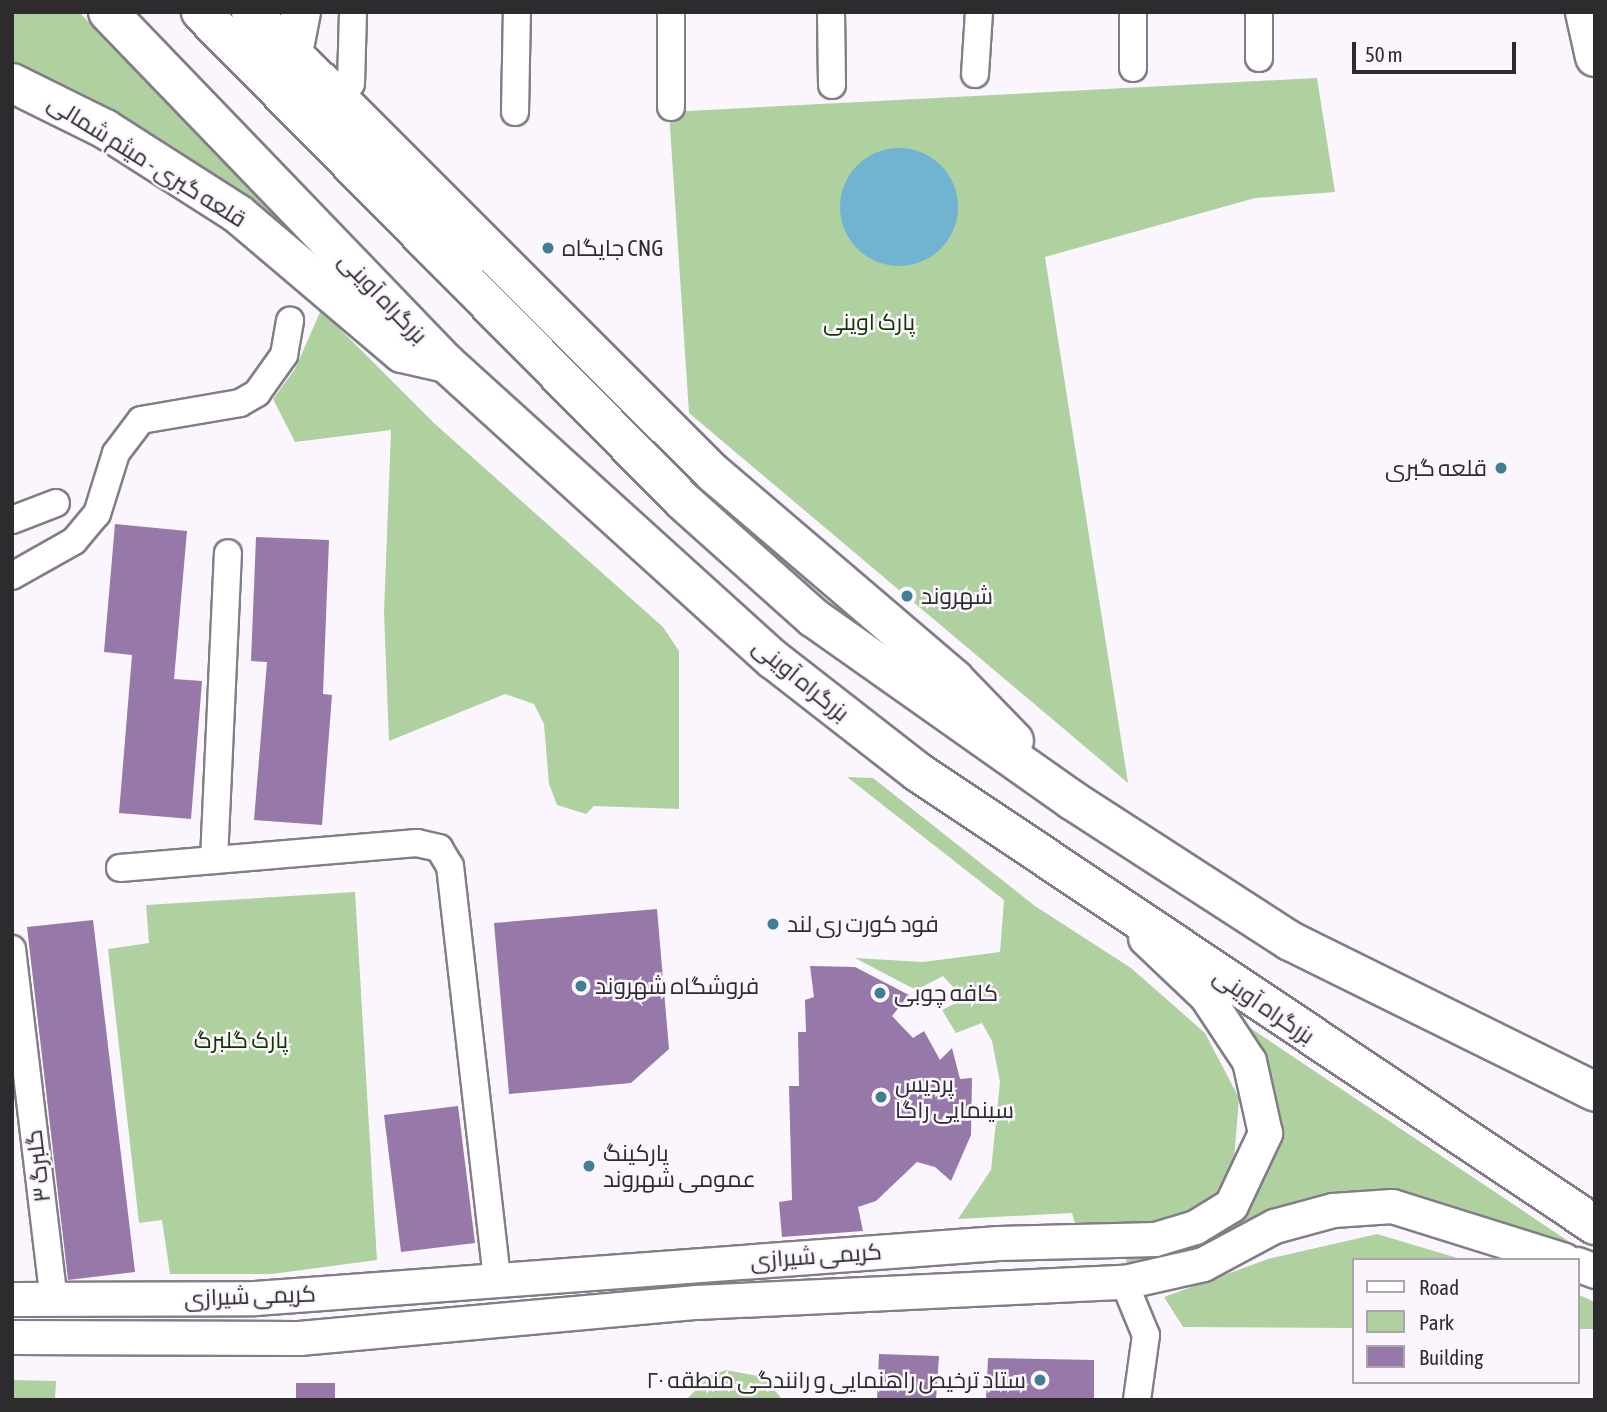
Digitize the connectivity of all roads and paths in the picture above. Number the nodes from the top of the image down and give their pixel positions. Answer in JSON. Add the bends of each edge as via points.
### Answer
{"nodes":[{"id":1,"x":108,"y":12,"type":"edge"},
{"id":2,"x":201,"y":12,"type":"edge"},
{"id":3,"x":251,"y":12,"type":"edge"},
{"id":4,"x":302,"y":12,"type":"edge"},
{"id":5,"x":353,"y":12,"type":"edge"},
{"id":6,"x":517,"y":12,"type":"edge"},
{"id":7,"x":671,"y":12,"type":"edge"},
{"id":8,"x":831,"y":12,"type":"edge"},
{"id":9,"x":979,"y":12,"type":"edge"},
{"id":10,"x":1133,"y":12,"type":"edge"},
{"id":11,"x":1259,"y":12,"type":"edge"},
{"id":12,"x":1587,"y":15,"type":"edge"},
{"id":13,"x":293,"y":53,"type":"junction"},
{"id":14,"x":1595,"y":57,"type":"edge"},
{"id":15,"x":1259,"y":58,"type":"dead end"},
{"id":16,"x":1133,"y":68,"type":"dead end"},
{"id":17,"x":975,"y":74,"type":"dead end"},
{"id":18,"x":12,"y":83,"type":"edge"},
{"id":19,"x":351,"y":85,"type":"dead end"},
{"id":20,"x":832,"y":85,"type":"dead end"},
{"id":21,"x":671,"y":107,"type":"dead end"},
{"id":22,"x":515,"y":112,"type":"dead end"},
{"id":23,"x":290,"y":321,"type":"dead end"},
{"id":24,"x":446,"y":363,"type":"junction"},
{"id":25,"x":56,"y":503,"type":"dead end"},
{"id":26,"x":12,"y":520,"type":"edge"},
{"id":27,"x":228,"y":553,"type":"dead end"},
{"id":28,"x":12,"y":576,"type":"edge"},
{"id":29,"x":1072,"y":800,"type":"junction"},
{"id":30,"x":214,"y":860,"type":"junction"},
{"id":31,"x":120,"y":868,"type":"dead end"},
{"id":32,"x":1097,"y":894,"type":"junction"},
{"id":33,"x":12,"y":949,"type":"edge"},
{"id":34,"x":1595,"y":1092,"type":"edge"},
{"id":35,"x":1595,"y":1225,"type":"edge"},
{"id":36,"x":1096,"y":1241,"type":"junction"},
{"id":37,"x":1558,"y":1258,"type":"edge"},
{"id":38,"x":497,"y":1279,"type":"junction"},
{"id":39,"x":1110,"y":1280,"type":"junction"},
{"id":40,"x":357,"y":1290,"type":"junction"},
{"id":41,"x":12,"y":1299,"type":"edge"},
{"id":42,"x":54,"y":1299,"type":"junction"},
{"id":43,"x":361,"y":1332,"type":"junction"},
{"id":44,"x":12,"y":1337,"type":"edge"},
{"id":45,"x":1137,"y":1400,"type":"edge"}],
"edges":[{"from":1,"to":24,"type":"main road","name":"بزرگراه آوینی"},
{"from":2,"to":29,"type":"main road","via":[[683,501],[814,618]]},
{"from":3,"to":13,"type":"main road"},
{"from":4,"to":13,"type":"main road"},
{"from":5,"to":19,"type":"street"},
{"from":6,"to":22,"type":"street"},
{"from":7,"to":21,"type":"street"},
{"from":8,"to":20,"type":"street"},
{"from":9,"to":17,"type":"street"},
{"from":10,"to":16,"type":"street"},
{"from":11,"to":15,"type":"street"},
{"from":12,"to":14,"type":"main road"},
{"from":13,"to":29,"type":"main road","via":[[713,473],[954,679]]},
{"from":18,"to":24,"type":"main road","name":"قلعه گبری - میثم شمالی","via":[[105,129],[238,214],[402,354]]},
{"from":23,"to":28,"type":"street","via":[[284,355],[257,393],[240,403],[141,420],[116,453],[97,514],[74,541]]},
{"from":24,"to":32,"type":"main road","name":"بزرگراه آوینی","via":[[774,660],[918,772]]},
{"from":25,"to":26,"type":"street"},
{"from":27,"to":30,"type":"street"},
{"from":29,"to":34,"type":"main road","via":[[1290,940]]},
{"from":30,"to":31,"type":"street"},
{"from":30,"to":38,"type":"street","via":[[417,843],[439,848],[450,866]]},
{"from":32,"to":35,"type":"main road","name":"بزرگراه آوینی"},
{"from":32,"to":36,"type":"street","name":"کریمی شیرازی","via":[[1206,996],[1249,1061],[1265,1133],[1231,1205],[1195,1227],[1155,1239]]},
{"from":33,"to":42,"type":"street","name":"گلبرگ ۳"},
{"from":36,"to":38,"type":"street","name":"کریمی شیرازی"},
{"from":36,"to":39,"type":"street"},
{"from":37,"to":39,"type":"street","name":"کریمی شیرازی","via":[[1392,1206],[1333,1210],[1274,1226],[1203,1264]]},
{"from":38,"to":40,"type":"street","name":"کریمی شیرازی"},
{"from":39,"to":43,"type":"street","name":"کریمی شیرازی","via":[[696,1301]]},
{"from":39,"to":45,"type":"street","via":[[1146,1335]]},
{"from":40,"to":42,"type":"street","name":"کریمی شیرازی","via":[[255,1298]]},
{"from":40,"to":43,"type":"street"},
{"from":41,"to":42,"type":"street","name":"کریمی شیرازی"},
{"from":43,"to":44,"type":"street","name":"کریمی شیرازی","via":[[89,1341]]}]}
